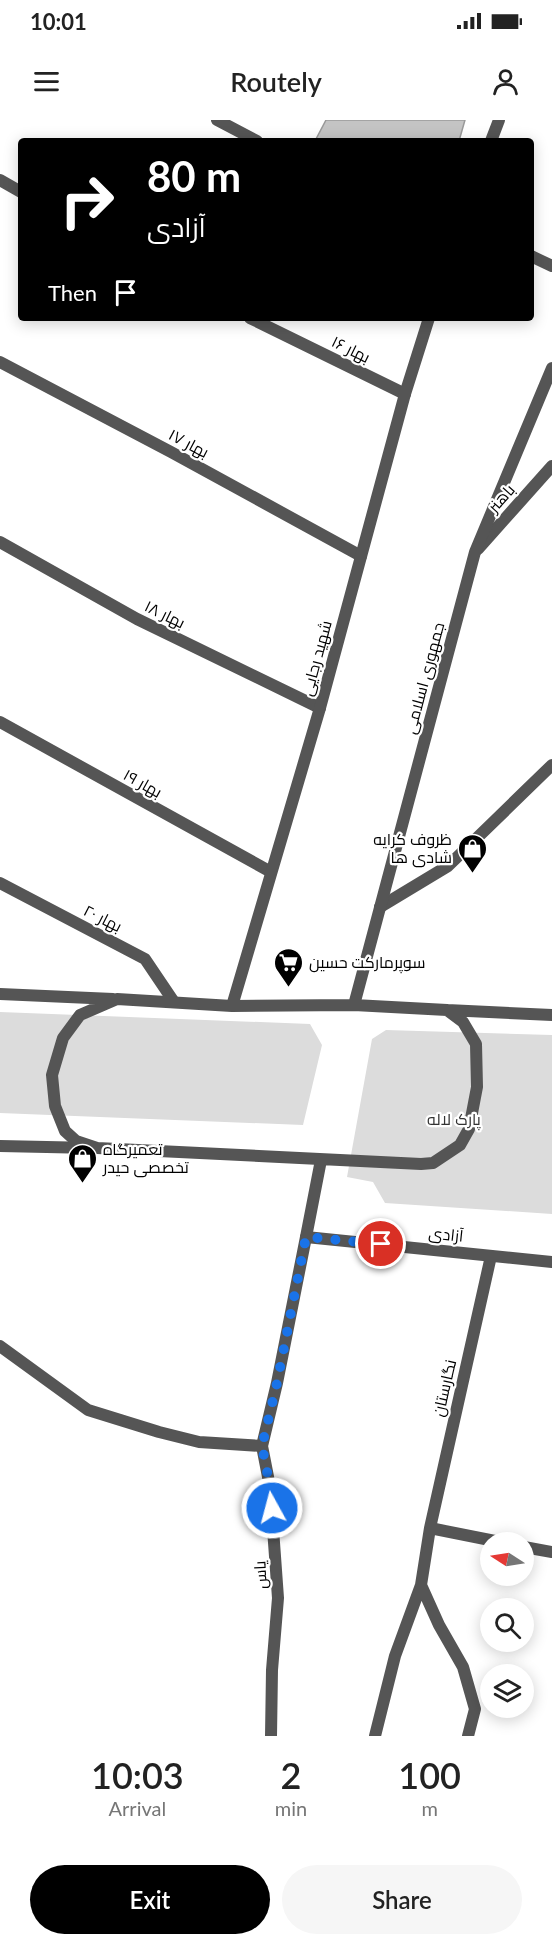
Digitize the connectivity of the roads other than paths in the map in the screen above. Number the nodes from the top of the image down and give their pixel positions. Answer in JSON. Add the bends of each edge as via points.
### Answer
{"nodes":[{"id":1,"x":217,"y":120,"type":"edge"},
{"id":2,"x":499,"y":120,"type":"edge"},
{"id":3,"x":251,"y":138,"type":"edge"},
{"id":4,"x":492,"y":138,"type":"edge"},
{"id":5,"x":0,"y":180,"type":"edge"},
{"id":6,"x":18,"y":190,"type":"edge"},
{"id":7,"x":534,"y":257,"type":"edge"},
{"id":8,"x":552,"y":266,"type":"edge"},
{"id":9,"x":256,"y":321,"type":"edge"},
{"id":10,"x":428,"y":321,"type":"edge"},
{"id":11,"x":0,"y":362,"type":"edge"},
{"id":12,"x":552,"y":368,"type":"edge"},
{"id":13,"x":405,"y":394,"type":"junction"},
{"id":14,"x":552,"y":466,"type":"edge"},
{"id":15,"x":0,"y":542,"type":"edge"},
{"id":16,"x":475,"y":552,"type":"junction"},
{"id":17,"x":361,"y":556,"type":"junction"},
{"id":18,"x":320,"y":708,"type":"junction"},
{"id":19,"x":0,"y":722,"type":"edge"},
{"id":20,"x":552,"y":765,"type":"edge"},
{"id":21,"x":271,"y":872,"type":"junction"},
{"id":22,"x":0,"y":884,"type":"edge"},
{"id":23,"x":380,"y":907,"type":"junction"},
{"id":24,"x":0,"y":994,"type":"edge"},
{"id":25,"x":117,"y":999,"type":"junction"},
{"id":26,"x":174,"y":1002,"type":"junction"},
{"id":27,"x":354,"y":1005,"type":"junction"},
{"id":28,"x":232,"y":1006,"type":"junction"},
{"id":29,"x":447,"y":1010,"type":"junction"},
{"id":30,"x":552,"y":1015,"type":"edge"},
{"id":31,"x":0,"y":1146,"type":"edge"},
{"id":32,"x":97,"y":1148,"type":"junction"},
{"id":33,"x":321,"y":1160,"type":"junction"},
{"id":34,"x":306,"y":1237,"type":"junction"},
{"id":35,"x":490,"y":1256,"type":"junction"},
{"id":36,"x":552,"y":1262,"type":"edge"},
{"id":37,"x":0,"y":1346,"type":"edge"},
{"id":38,"x":262,"y":1446,"type":"junction"},
{"id":39,"x":430,"y":1528,"type":"junction"},
{"id":40,"x":480,"y":1538,"type":"edge"},
{"id":41,"x":534,"y":1549,"type":"edge"},
{"id":42,"x":552,"y":1552,"type":"edge"},
{"id":43,"x":421,"y":1585,"type":"junction"},
{"id":44,"x":271,"y":1736,"type":"edge"},
{"id":45,"x":375,"y":1736,"type":"edge"},
{"id":46,"x":468,"y":1736,"type":"edge"}],
"edges":[{"from":1,"to":3,"type":"street"},
{"from":2,"to":4,"type":"street"},
{"from":5,"to":6,"type":"street"},
{"from":7,"to":8,"type":"street"},
{"from":9,"to":13,"type":"street","name":"بهار ۱۶"},
{"from":10,"to":13,"type":"street","name":"شهید رجایی"},
{"from":11,"to":17,"type":"street","name":"بهار ۱۷"},
{"from":12,"to":16,"type":"street","name":"جمهوری اسلامی"},
{"from":13,"to":17,"type":"street","name":"شهید رجایی"},
{"from":14,"to":16,"type":"street","name":"باهنر"},
{"from":15,"to":18,"type":"street","name":"بهار ۱۸","via":[[137,619]]},
{"from":16,"to":23,"type":"street","name":"جمهوری اسلامی"},
{"from":17,"to":18,"type":"street","name":"شهید رجایی"},
{"from":18,"to":21,"type":"street","name":"شهید رجایی"},
{"from":19,"to":21,"type":"street","name":"بهار ۱۹"},
{"from":20,"to":23,"type":"street","via":[[448,866]]},
{"from":21,"to":28,"type":"street","name":"شهید رجایی"},
{"from":22,"to":26,"type":"street","name":"بهار ۲۰","via":[[146,959]]},
{"from":23,"to":27,"type":"street","name":"جمهوری اسلامی"},
{"from":24,"to":25,"type":"street"},
{"from":25,"to":26,"type":"street"},
{"from":25,"to":32,"type":"street","via":[[80,1015],[63,1038],[52,1075],[55,1106],[65,1131],[76,1141]]},
{"from":26,"to":28,"type":"street"},
{"from":27,"to":28,"type":"street"},
{"from":27,"to":29,"type":"street"},
{"from":29,"to":30,"type":"street"},
{"from":29,"to":33,"type":"street","via":[[463,1022],[476,1044],[477,1087],[469,1129],[460,1145],[433,1163]]},
{"from":31,"to":32,"type":"street"},
{"from":32,"to":33,"type":"street"},
{"from":33,"to":34,"type":"street"},
{"from":34,"to":35,"type":"street","name":"آزادی"},
{"from":34,"to":38,"type":"street","name":"یاس"},
{"from":35,"to":36,"type":"street","name":"آزادی"},
{"from":35,"to":39,"type":"street","name":"نگارستان"},
{"from":37,"to":38,"type":"street","via":[[88,1410],[199,1442]]},
{"from":38,"to":44,"type":"street","name":"یاس","via":[[270,1487],[278,1598]]},
{"from":39,"to":40,"type":"street"},
{"from":39,"to":43,"type":"street","name":"نگارستان"},
{"from":41,"to":42,"type":"street"},
{"from":43,"to":45,"type":"street","name":"نگارستان","via":[[396,1656]]},
{"from":43,"to":46,"type":"street","via":[[463,1667],[475,1709]]}]}
